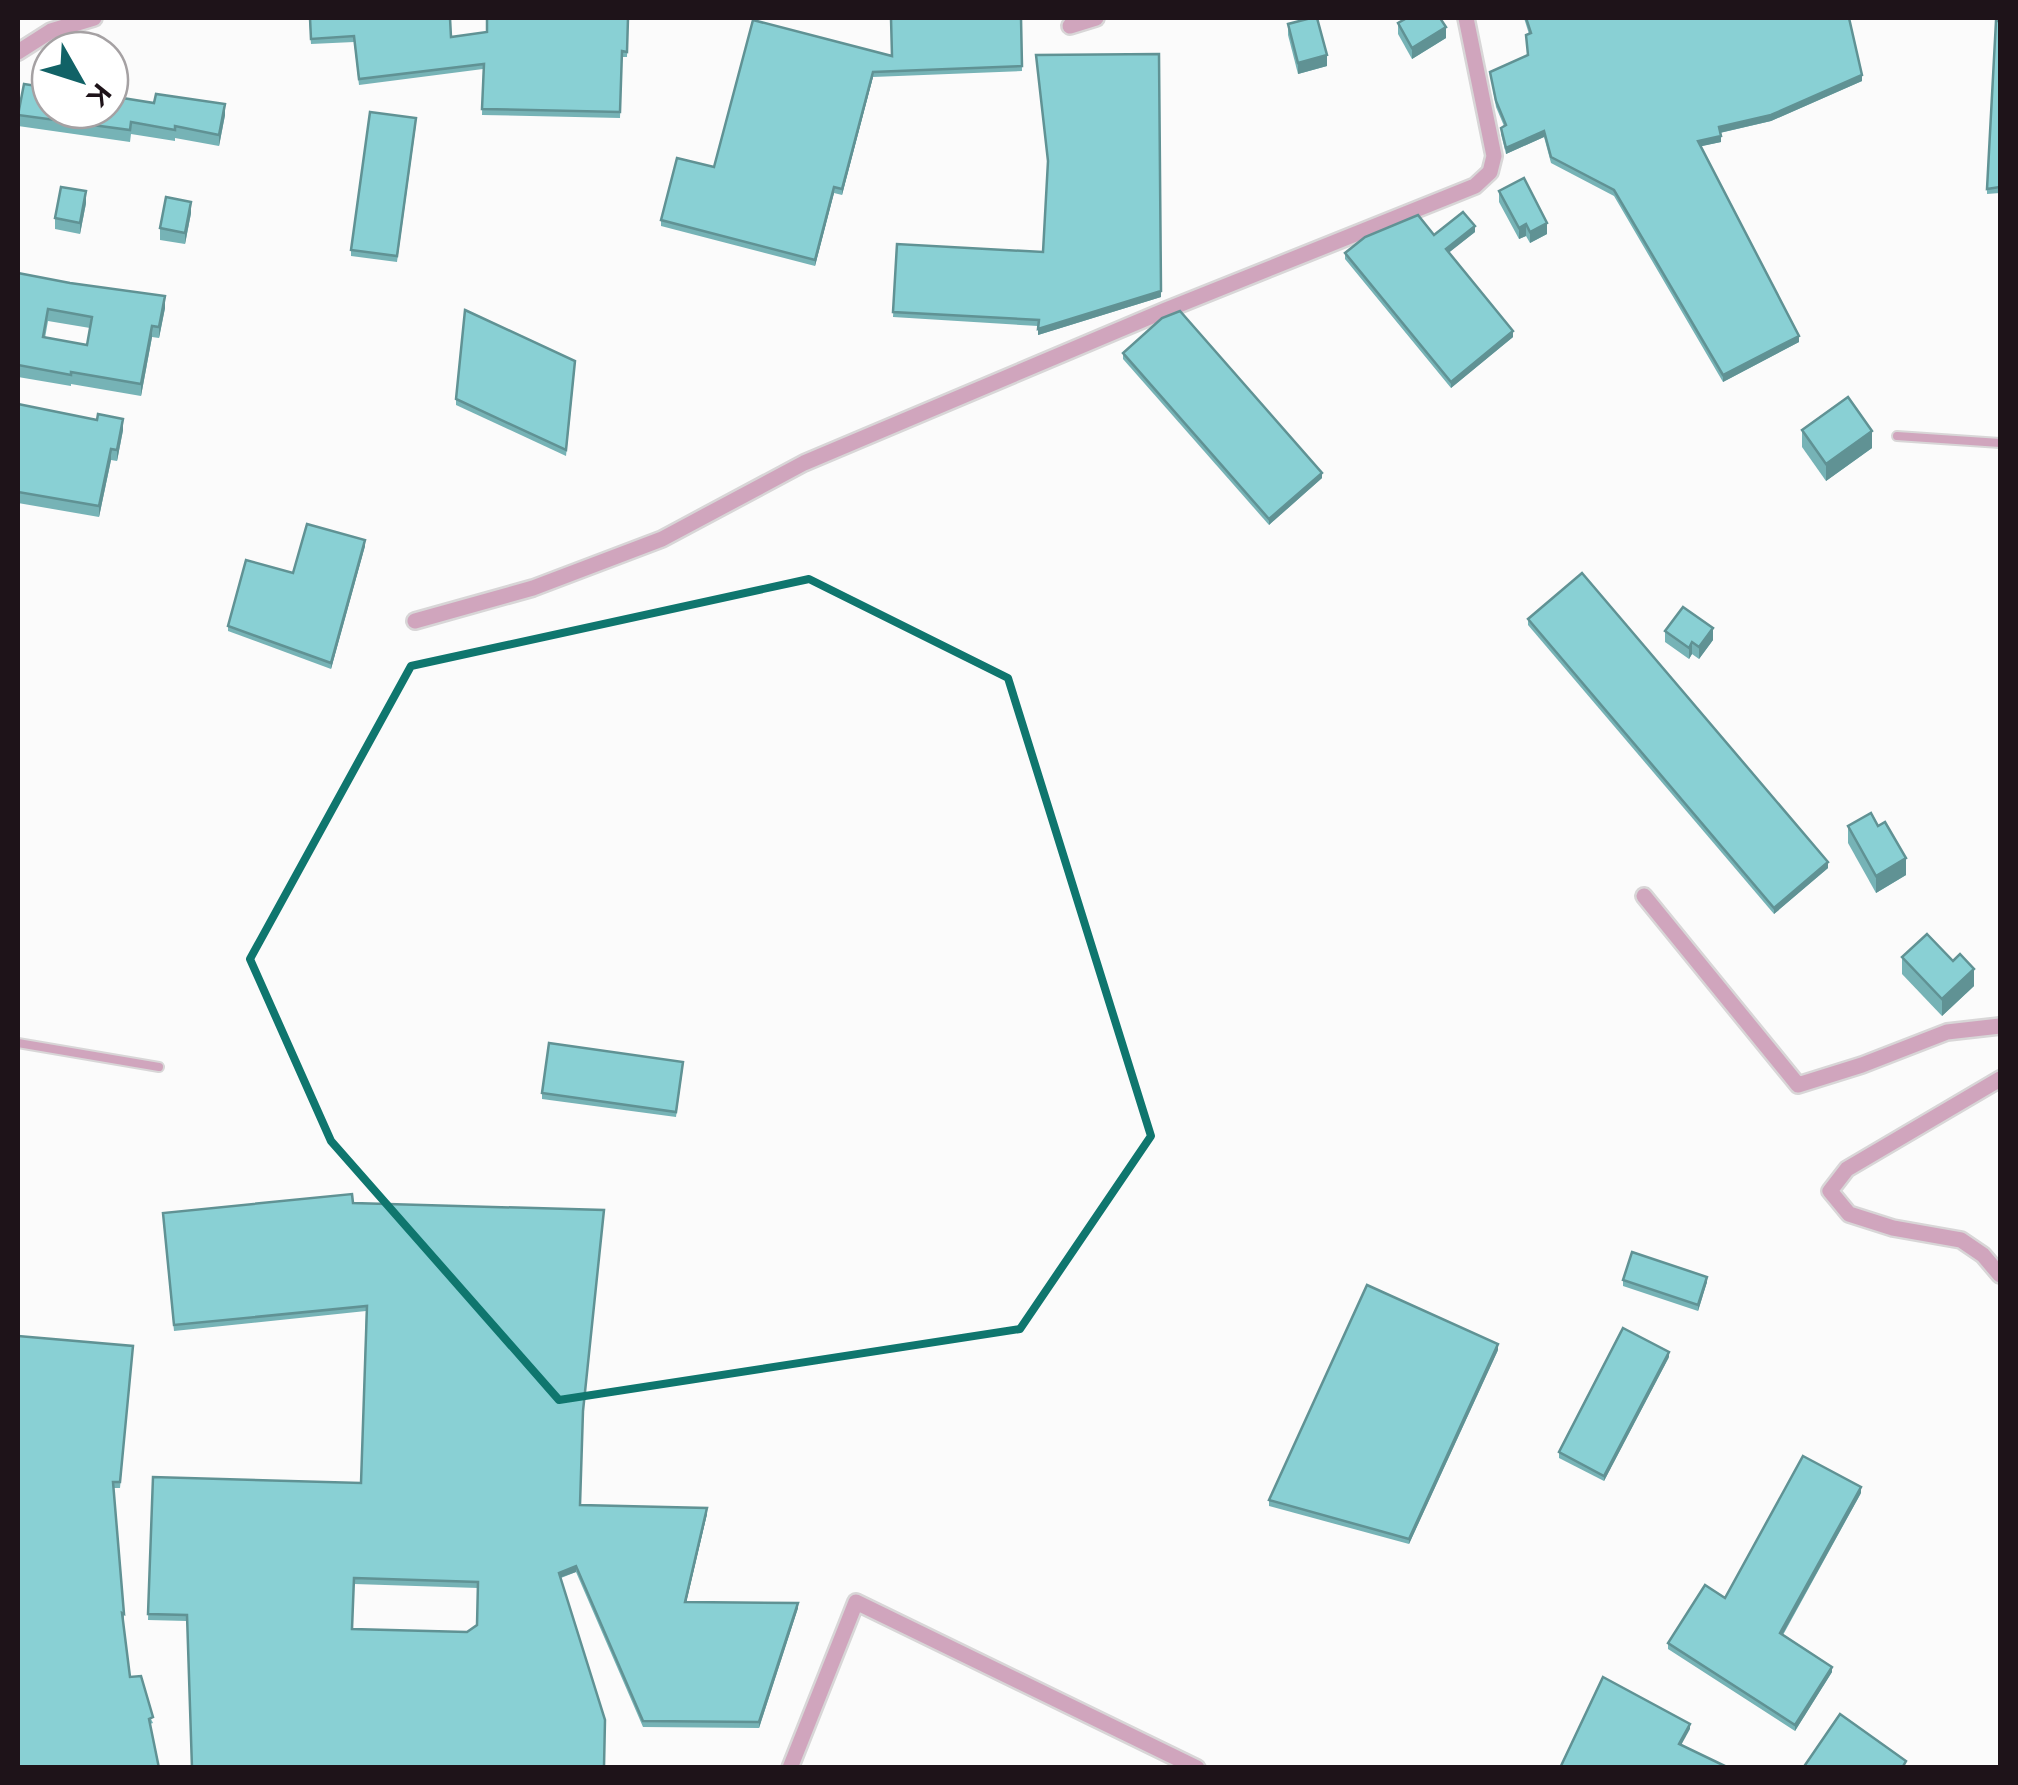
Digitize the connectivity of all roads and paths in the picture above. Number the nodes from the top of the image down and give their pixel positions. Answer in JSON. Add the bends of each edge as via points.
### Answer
{"nodes":[{"id":1,"x":94,"y":18,"type":"edge"},
{"id":2,"x":1096,"y":18,"type":"edge"},
{"id":3,"x":1466,"y":18,"type":"edge"},
{"id":4,"x":1070,"y":26,"type":"dead end"},
{"id":5,"x":18,"y":52,"type":"edge"},
{"id":6,"x":1897,"y":436,"type":"dead end"},
{"id":7,"x":2000,"y":443,"type":"edge"},
{"id":8,"x":415,"y":622,"type":"dead end"},
{"id":9,"x":1644,"y":896,"type":"dead end"},
{"id":10,"x":2000,"y":1026,"type":"edge"},
{"id":11,"x":18,"y":1043,"type":"edge"},
{"id":12,"x":159,"y":1068,"type":"dead end"},
{"id":13,"x":2000,"y":1080,"type":"edge"},
{"id":14,"x":2000,"y":1275,"type":"edge"},
{"id":15,"x":790,"y":1768,"type":"edge"},
{"id":16,"x":1198,"y":1768,"type":"edge"}],
"edges":[{"from":1,"to":5,"type":"street"},
{"from":2,"to":4,"type":"street"},
{"from":3,"to":8,"type":"street","via":[[1494,156],[1476,186],[804,463],[662,540]]},
{"from":6,"to":7,"type":"lane"},
{"from":9,"to":10,"type":"street","via":[[1798,1085],[1947,1032]]},
{"from":11,"to":12,"type":"lane"},
{"from":13,"to":14,"type":"street","via":[[1847,1169],[1830,1190],[1849,1214],[1962,1240]]},
{"from":15,"to":16,"type":"street","via":[[856,1602]]}]}
